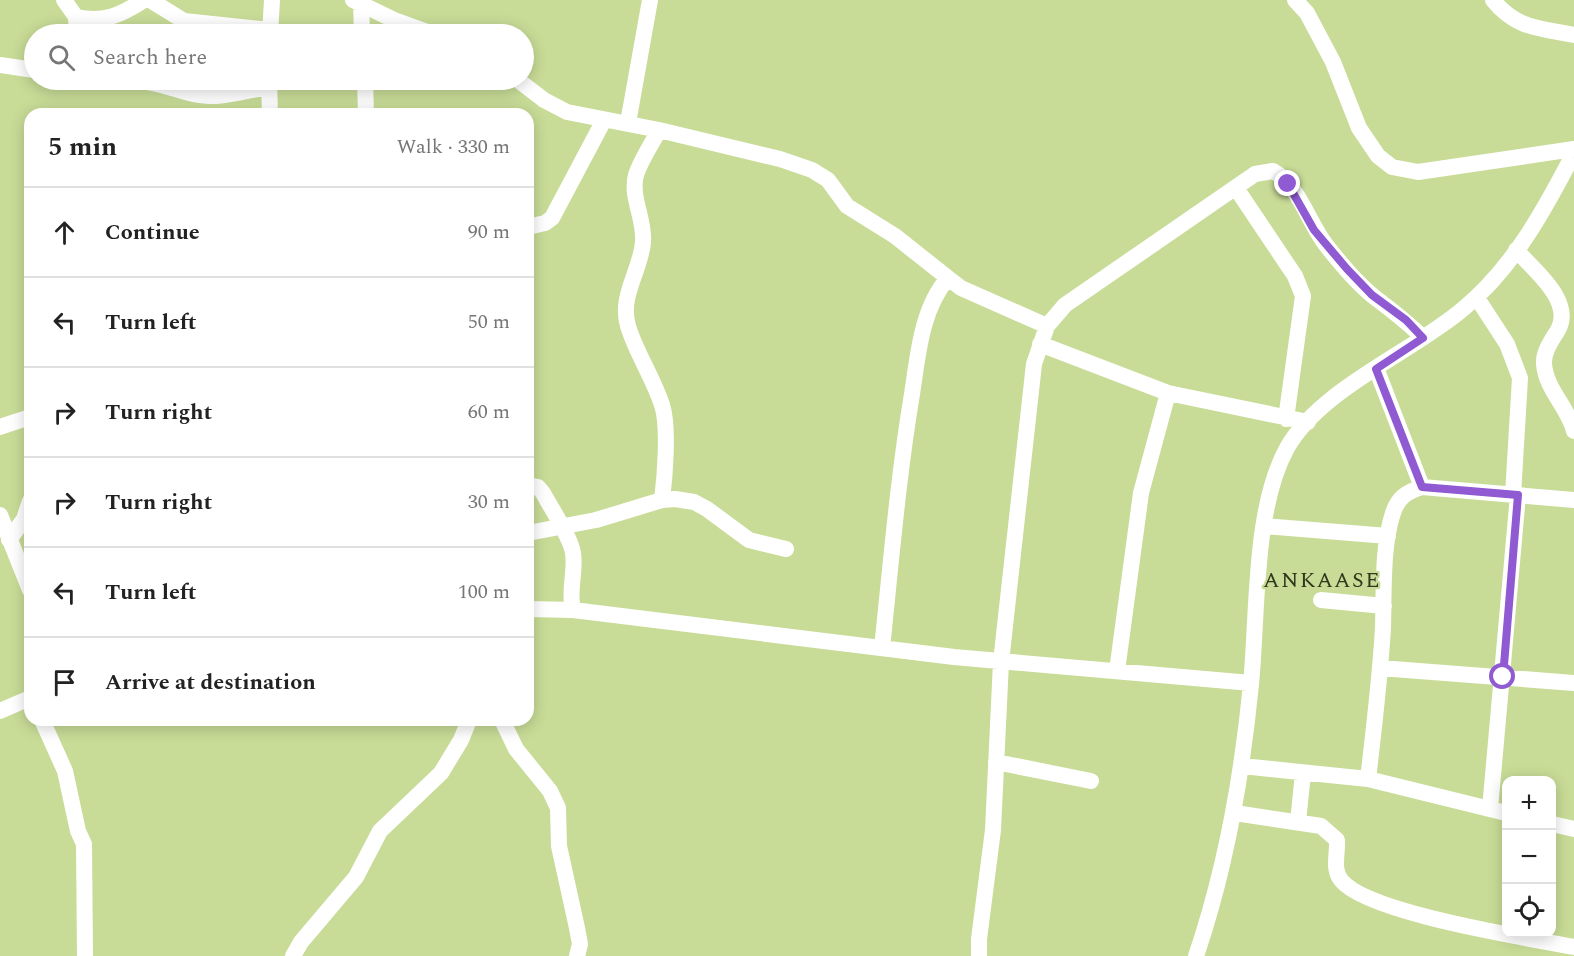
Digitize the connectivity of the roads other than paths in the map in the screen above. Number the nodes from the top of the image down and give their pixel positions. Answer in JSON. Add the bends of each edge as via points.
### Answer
{"nodes":[{"id":1,"x":64,"y":0,"type":"edge"},
{"id":2,"x":144,"y":0,"type":"edge"},
{"id":3,"x":150,"y":0,"type":"edge"},
{"id":4,"x":272,"y":0,"type":"edge"},
{"id":5,"x":650,"y":0,"type":"edge"},
{"id":6,"x":1295,"y":0,"type":"edge"},
{"id":7,"x":1493,"y":0,"type":"edge"},
{"id":8,"x":359,"y":1,"type":"edge"},
{"id":9,"x":76,"y":17,"type":"junction"},
{"id":10,"x":76,"y":24,"type":"edge"},
{"id":11,"x":207,"y":24,"type":"edge"},
{"id":12,"x":270,"y":24,"type":"edge"},
{"id":13,"x":361,"y":24,"type":"edge"},
{"id":14,"x":405,"y":24,"type":"edge"},
{"id":15,"x":1574,"y":35,"type":"edge"},
{"id":16,"x":0,"y":65,"type":"edge"},
{"id":17,"x":24,"y":69,"type":"edge"},
{"id":18,"x":184,"y":90,"type":"edge"},
{"id":19,"x":238,"y":90,"type":"edge"},
{"id":20,"x":269,"y":90,"type":"edge"},
{"id":21,"x":365,"y":90,"type":"edge"},
{"id":22,"x":532,"y":90,"type":"edge"},
{"id":23,"x":270,"y":108,"type":"edge"},
{"id":24,"x":366,"y":108,"type":"edge"},
{"id":25,"x":604,"y":120,"type":"junction"},
{"id":26,"x":628,"y":123,"type":"junction"},
{"id":27,"x":659,"y":130,"type":"junction"},
{"id":28,"x":1574,"y":151,"type":"edge"},
{"id":29,"x":1236,"y":188,"type":"junction"},
{"id":30,"x":534,"y":225,"type":"edge"},
{"id":31,"x":1516,"y":250,"type":"junction"},
{"id":32,"x":948,"y":278,"type":"junction"},
{"id":33,"x":1555,"y":294,"type":"junction"},
{"id":34,"x":1477,"y":298,"type":"junction"},
{"id":35,"x":1574,"y":299,"type":"edge"},
{"id":36,"x":1047,"y":326,"type":"junction"},
{"id":37,"x":1423,"y":338,"type":"junction"},
{"id":38,"x":1040,"y":344,"type":"junction"},
{"id":39,"x":1376,"y":369,"type":"junction"},
{"id":40,"x":1168,"y":393,"type":"junction"},
{"id":41,"x":24,"y":419,"type":"edge"},
{"id":42,"x":1286,"y":419,"type":"junction"},
{"id":43,"x":1308,"y":422,"type":"junction"},
{"id":44,"x":0,"y":427,"type":"edge"},
{"id":45,"x":1574,"y":431,"type":"edge"},
{"id":46,"x":534,"y":486,"type":"edge"},
{"id":47,"x":1422,"y":487,"type":"junction"},
{"id":48,"x":1516,"y":495,"type":"junction"},
{"id":49,"x":662,"y":500,"type":"junction"},
{"id":50,"x":1574,"y":500,"type":"edge"},
{"id":51,"x":0,"y":515,"type":"edge"},
{"id":52,"x":24,"y":519,"type":"edge"},
{"id":53,"x":560,"y":526,"type":"junction"},
{"id":54,"x":1264,"y":526,"type":"junction"},
{"id":55,"x":534,"y":531,"type":"edge"},
{"id":56,"x":1388,"y":536,"type":"junction"},
{"id":57,"x":9,"y":540,"type":"junction"},
{"id":58,"x":786,"y":549,"type":"dead end"},
{"id":59,"x":24,"y":576,"type":"edge"},
{"id":60,"x":1321,"y":600,"type":"dead end"},
{"id":61,"x":1384,"y":606,"type":"junction"},
{"id":62,"x":534,"y":609,"type":"edge"},
{"id":63,"x":573,"y":610,"type":"junction"},
{"id":64,"x":882,"y":648,"type":"junction"},
{"id":65,"x":1001,"y":662,"type":"junction"},
{"id":66,"x":1380,"y":668,"type":"junction"},
{"id":67,"x":1117,"y":671,"type":"junction"},
{"id":68,"x":1503,"y":677,"type":"junction"},
{"id":69,"x":1251,"y":683,"type":"junction"},
{"id":70,"x":1574,"y":683,"type":"edge"},
{"id":71,"x":24,"y":701,"type":"edge"},
{"id":72,"x":0,"y":711,"type":"edge"},
{"id":73,"x":45,"y":726,"type":"edge"},
{"id":74,"x":467,"y":726,"type":"edge"},
{"id":75,"x":505,"y":726,"type":"edge"},
{"id":76,"x":996,"y":762,"type":"junction"},
{"id":77,"x":1242,"y":766,"type":"junction"},
{"id":78,"x":1303,"y":773,"type":"junction"},
{"id":79,"x":1368,"y":779,"type":"junction"},
{"id":80,"x":1091,"y":781,"type":"dead end"},
{"id":81,"x":1490,"y":809,"type":"junction"},
{"id":82,"x":1502,"y":812,"type":"edge"},
{"id":83,"x":1235,"y":813,"type":"junction"},
{"id":84,"x":1298,"y":822,"type":"junction"},
{"id":85,"x":1556,"y":825,"type":"edge"},
{"id":86,"x":1574,"y":829,"type":"edge"},
{"id":87,"x":1574,"y":947,"type":"edge"},
{"id":88,"x":86,"y":956,"type":"edge"},
{"id":89,"x":293,"y":956,"type":"edge"},
{"id":90,"x":577,"y":956,"type":"edge"},
{"id":91,"x":980,"y":956,"type":"edge"},
{"id":92,"x":1196,"y":956,"type":"edge"}],
"edges":[{"from":1,"to":9,"type":"street"},
{"from":2,"to":9,"type":"street","via":[[109,19],[92,21]]},
{"from":3,"to":11,"type":"street","via":[[184,21]]},
{"from":4,"to":12,"type":"street"},
{"from":5,"to":26,"type":"street"},
{"from":6,"to":28,"type":"street","via":[[1307,13],[1333,62],[1359,128],[1378,156],[1392,167],[1418,172]]},
{"from":7,"to":15,"type":"street","via":[[1520,24]]},
{"from":8,"to":13,"type":"street"},
{"from":8,"to":14,"type":"street"},
{"from":9,"to":10,"type":"street"},
{"from":16,"to":17,"type":"street"},
{"from":18,"to":19,"type":"street","via":[[215,95]]},
{"from":20,"to":23,"type":"street"},
{"from":21,"to":24,"type":"street"},
{"from":22,"to":25,"type":"street","via":[[567,112]]},
{"from":25,"to":26,"type":"street"},
{"from":25,"to":30,"type":"street","via":[[552,218]]},
{"from":26,"to":27,"type":"street"},
{"from":27,"to":32,"type":"street","via":[[812,170],[828,180],[847,206],[895,236]]},
{"from":27,"to":49,"type":"street","via":[[634,187],[643,242],[626,302],[627,325],[665,416]]},
{"from":28,"to":31,"type":"street","via":[[1549,200]]},
{"from":29,"to":36,"type":"street","via":[[1065,305]]},
{"from":29,"to":37,"type":"street","via":[[1263,171],[1282,176],[1314,230],[1341,262],[1372,295]]},
{"from":29,"to":42,"type":"street","via":[[1295,276],[1303,296]]},
{"from":31,"to":33,"type":"street"},
{"from":31,"to":34,"type":"street"},
{"from":32,"to":36,"type":"street","via":[[961,288]]},
{"from":32,"to":64,"type":"street","via":[[939,289],[921,336],[902,454]]},
{"from":33,"to":35,"type":"street"},
{"from":33,"to":45,"type":"street","via":[[1564,311],[1543,360],[1545,377]]},
{"from":34,"to":37,"type":"street"},
{"from":34,"to":48,"type":"street","via":[[1507,344],[1520,378]]},
{"from":36,"to":38,"type":"street"},
{"from":37,"to":39,"type":"street"},
{"from":38,"to":40,"type":"street"},
{"from":38,"to":65,"type":"street","via":[[1034,364]]},
{"from":39,"to":43,"type":"street"},
{"from":39,"to":47,"type":"street"},
{"from":40,"to":42,"type":"street"},
{"from":40,"to":67,"type":"street","via":[[1142,493]]},
{"from":41,"to":44,"type":"street"},
{"from":42,"to":43,"type":"street"},
{"from":43,"to":54,"type":"street","via":[[1287,448],[1273,477]]},
{"from":46,"to":53,"type":"street","via":[[543,493]]},
{"from":47,"to":48,"type":"street"},
{"from":47,"to":56,"type":"street","via":[[1407,492],[1399,500]]},
{"from":48,"to":50,"type":"street"},
{"from":48,"to":68,"type":"street"},
{"from":49,"to":53,"type":"street","via":[[596,520]]},
{"from":49,"to":58,"type":"street","via":[[694,502],[749,540]]},
{"from":51,"to":57,"type":"street"},
{"from":52,"to":57,"type":"street"},
{"from":53,"to":55,"type":"street"},
{"from":53,"to":63,"type":"street","via":[[573,550]]},
{"from":54,"to":56,"type":"street"},
{"from":54,"to":69,"type":"street"},
{"from":56,"to":61,"type":"street"},
{"from":57,"to":59,"type":"street"},
{"from":60,"to":61,"type":"street"},
{"from":61,"to":66,"type":"street"},
{"from":62,"to":63,"type":"street"},
{"from":63,"to":64,"type":"street"},
{"from":64,"to":65,"type":"street"},
{"from":65,"to":67,"type":"street"},
{"from":65,"to":76,"type":"street"},
{"from":66,"to":68,"type":"street"},
{"from":66,"to":79,"type":"street"},
{"from":67,"to":69,"type":"street"},
{"from":68,"to":70,"type":"street"},
{"from":68,"to":81,"type":"street"},
{"from":69,"to":77,"type":"street"},
{"from":71,"to":72,"type":"street"},
{"from":73,"to":88,"type":"street","via":[[65,771],[84,844]]},
{"from":74,"to":89,"type":"street","via":[[441,773],[380,831],[356,877]]},
{"from":75,"to":90,"type":"street","via":[[516,749],[550,791],[558,808],[559,846],[578,928]]},
{"from":76,"to":80,"type":"street"},
{"from":76,"to":91,"type":"street"},
{"from":77,"to":78,"type":"street"},
{"from":77,"to":83,"type":"street"},
{"from":78,"to":79,"type":"street"},
{"from":78,"to":84,"type":"street"},
{"from":79,"to":81,"type":"street"},
{"from":81,"to":82,"type":"street"},
{"from":83,"to":84,"type":"street"},
{"from":83,"to":92,"type":"street"},
{"from":84,"to":87,"type":"street","via":[[1322,826],[1338,840],[1336,872],[1352,892],[1440,921]]},
{"from":85,"to":86,"type":"street"}]}
